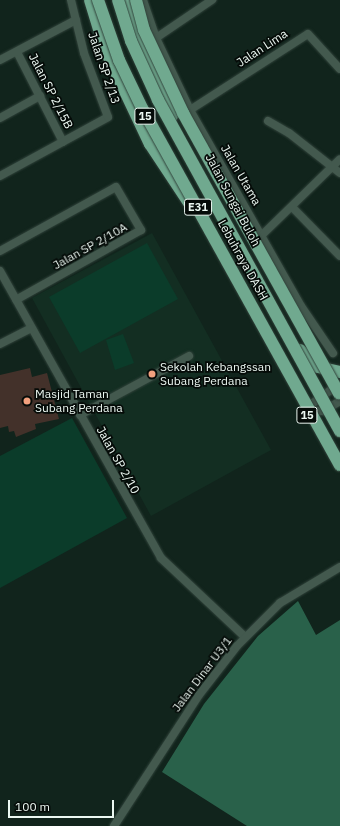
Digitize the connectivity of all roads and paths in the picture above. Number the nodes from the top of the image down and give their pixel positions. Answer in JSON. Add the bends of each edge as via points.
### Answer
{"nodes":[{"id":1,"x":71,"y":0,"type":"edge"},
{"id":2,"x":90,"y":0,"type":"edge"},
{"id":3,"x":99,"y":0,"type":"edge"},
{"id":4,"x":118,"y":0,"type":"edge"},
{"id":5,"x":125,"y":0,"type":"edge"},
{"id":6,"x":136,"y":0,"type":"edge"},
{"id":7,"x":143,"y":0,"type":"edge"},
{"id":8,"x":212,"y":0,"type":"edge"},
{"id":9,"x":76,"y":20,"type":"junction"},
{"id":10,"x":156,"y":38,"type":"junction"},
{"id":11,"x":16,"y":52,"type":"junction"},
{"id":12,"x":0,"y":60,"type":"edge"},
{"id":13,"x":340,"y":69,"type":"edge"},
{"id":14,"x":40,"y":96,"type":"junction"},
{"id":15,"x":190,"y":110,"type":"junction"},
{"id":16,"x":0,"y":118,"type":"edge"},
{"id":17,"x":268,"y":121,"type":"dead end"},
{"id":18,"x":63,"y":142,"type":"junction"},
{"id":19,"x":340,"y":159,"type":"edge"},
{"id":20,"x":333,"y":165,"type":"junction"},
{"id":21,"x":340,"y":173,"type":"edge"},
{"id":22,"x":0,"y":176,"type":"edge"},
{"id":23,"x":293,"y":208,"type":"junction"},
{"id":24,"x":204,"y":226,"type":"junction"},
{"id":25,"x":263,"y":234,"type":"junction"},
{"id":26,"x":0,"y":250,"type":"edge"},
{"id":27,"x":340,"y":256,"type":"edge"},
{"id":28,"x":0,"y":272,"type":"edge"},
{"id":29,"x":16,"y":300,"type":"junction"},
{"id":30,"x":31,"y":328,"type":"junction"},
{"id":31,"x":0,"y":344,"type":"edge"},
{"id":32,"x":300,"y":350,"type":"junction"},
{"id":33,"x":334,"y":353,"type":"dead end"},
{"id":34,"x":189,"y":356,"type":"dead end"},
{"id":35,"x":275,"y":357,"type":"junction"},
{"id":36,"x":340,"y":372,"type":"edge"},
{"id":37,"x":340,"y":383,"type":"edge"},
{"id":38,"x":340,"y":394,"type":"edge"},
{"id":39,"x":326,"y":395,"type":"junction"},
{"id":40,"x":336,"y":404,"type":"edge"},
{"id":41,"x":307,"y":411,"type":"junction"},
{"id":42,"x":80,"y":415,"type":"junction"},
{"id":43,"x":340,"y":422,"type":"edge"},
{"id":44,"x":340,"y":431,"type":"edge"},
{"id":45,"x":340,"y":465,"type":"edge"},
{"id":46,"x":340,"y":469,"type":"edge"},
{"id":47,"x":340,"y":473,"type":"edge"},
{"id":48,"x":340,"y":567,"type":"edge"},
{"id":49,"x":245,"y":637,"type":"junction"},
{"id":50,"x":114,"y":826,"type":"edge"}],
"edges":[{"from":1,"to":9,"type":"street","name":"Jalan SP 2/13"},
{"from":2,"to":24,"type":"highway","via":[[105,49],[150,144]]},
{"from":3,"to":24,"type":"highway","number":"15","via":[[112,44],[132,89]]},
{"from":3,"to":45,"type":"highway","name":"Lebuhraya DASH","number":"E31","bridge":true,"via":[[119,60],[143,110]]},
{"from":4,"to":44,"type":"highway","name":"Lebuhraya DASH","number":"E31","bridge":true,"via":[[131,41],[158,100]]},
{"from":5,"to":32,"type":"highway","name":"Jalan Sungai Buloh","number":"15","via":[[172,115]]},
{"from":6,"to":38,"type":"highway","bridge":true,"via":[[144,30],[183,113]]},
{"from":7,"to":10,"type":"street","name":"Jalan Utama"},
{"from":8,"to":10,"type":"street"},
{"from":9,"to":11,"type":"street"},
{"from":9,"to":18,"type":"street","name":"Jalan SP 2/13","via":[[108,117]]},
{"from":10,"to":15,"type":"street","name":"Jalan Utama"},
{"from":11,"to":12,"type":"street"},
{"from":11,"to":14,"type":"street","name":"Jalan SP 2/15B"},
{"from":13,"to":15,"type":"street","name":"Jalan Lima","via":[[308,34]]},
{"from":14,"to":16,"type":"street"},
{"from":14,"to":18,"type":"street","name":"Jalan SP 2/15B"},
{"from":15,"to":25,"type":"street","name":"Jalan Utama"},
{"from":17,"to":20,"type":"street"},
{"from":18,"to":22,"type":"street","name":"Jalan SP 2/13"},
{"from":19,"to":20,"type":"street"},
{"from":20,"to":21,"type":"street"},
{"from":20,"to":23,"type":"street"},
{"from":23,"to":25,"type":"street"},
{"from":23,"to":27,"type":"street"},
{"from":24,"to":35,"type":"highway","number":"15"},
{"from":25,"to":33,"type":"street","name":"Jalan Utama","via":[[302,306]]},
{"from":26,"to":29,"type":"street","name":"Jalan SP 2/10A","via":[[116,187],[141,230]]},
{"from":28,"to":29,"type":"street","name":"Jalan SP 2/10"},
{"from":29,"to":30,"type":"street","name":"Jalan SP 2/10"},
{"from":30,"to":31,"type":"street"},
{"from":30,"to":42,"type":"street","name":"Jalan SP 2/10"},
{"from":32,"to":36,"type":"highway","via":[[318,367]]},
{"from":32,"to":39,"type":"highway","name":"Jalan Sungai Buloh","number":"15"},
{"from":34,"to":42,"type":"street"},
{"from":35,"to":41,"type":"highway","number":"15"},
{"from":35,"to":47,"type":"highway","number":"15"},
{"from":37,"to":39,"type":"street"},
{"from":39,"to":40,"type":"highway","name":"Jalan Sungai Buloh","number":"15"},
{"from":39,"to":41,"type":"street","via":[[313,403]]},
{"from":40,"to":41,"type":"street","number":"15","via":[[323,411]]},
{"from":40,"to":43,"type":"highway","name":"Jalan Sungai Buloh","number":"15"},
{"from":41,"to":46,"type":"highway","number":"15"},
{"from":42,"to":49,"type":"street","name":"Jalan SP 2/10","via":[[161,558]]},
{"from":48,"to":49,"type":"street","name":"Jalan Dinar U3/1","via":[[280,603]]},
{"from":49,"to":50,"type":"street","name":"Jalan Dinar U3/1","via":[[199,695]]}]}
